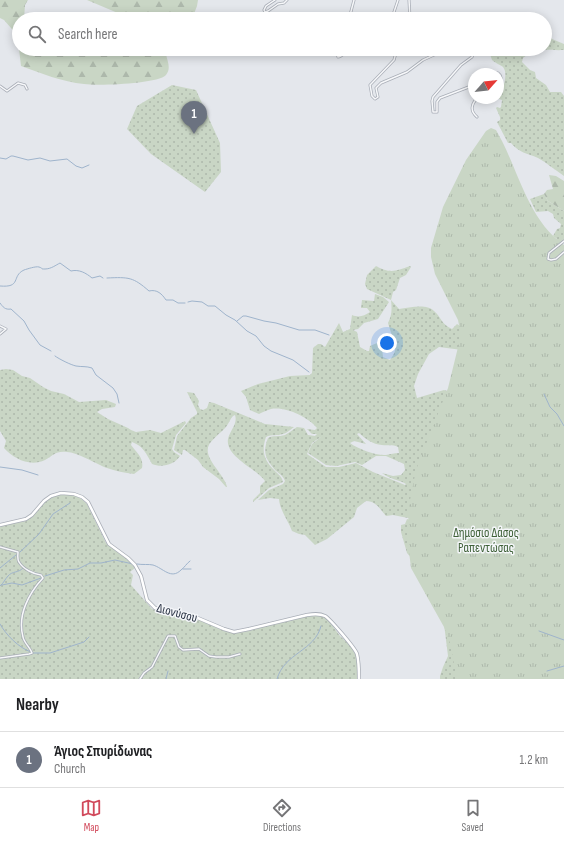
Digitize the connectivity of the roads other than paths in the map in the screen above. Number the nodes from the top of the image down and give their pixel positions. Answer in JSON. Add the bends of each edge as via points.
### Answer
{"nodes":[{"id":1,"x":275,"y":0,"type":"edge"},
{"id":2,"x":287,"y":0,"type":"edge"},
{"id":3,"x":354,"y":0,"type":"edge"},
{"id":4,"x":398,"y":0,"type":"edge"},
{"id":5,"x":409,"y":0,"type":"edge"},
{"id":6,"x":351,"y":12,"type":"edge"},
{"id":7,"x":394,"y":12,"type":"edge"},
{"id":8,"x":410,"y":12,"type":"edge"},
{"id":9,"x":395,"y":56,"type":"edge"},
{"id":10,"x":432,"y":56,"type":"edge"},
{"id":11,"x":472,"y":56,"type":"edge"},
{"id":12,"x":0,"y":86,"type":"edge"},
{"id":13,"x":468,"y":87,"type":"edge"},
{"id":14,"x":27,"y":89,"type":"dead end"},
{"id":15,"x":473,"y":104,"type":"edge"},
{"id":16,"x":477,"y":118,"type":"dead end"},
{"id":17,"x":564,"y":241,"type":"edge"},
{"id":18,"x":564,"y":252,"type":"edge"},
{"id":19,"x":0,"y":326,"type":"edge"},
{"id":20,"x":0,"y":334,"type":"edge"},
{"id":21,"x":0,"y":525,"type":"edge"},
{"id":22,"x":0,"y":547,"type":"edge"},
{"id":23,"x":240,"y":654,"type":"dead end"},
{"id":24,"x":0,"y":658,"type":"edge"},
{"id":25,"x":140,"y":679,"type":"edge"},
{"id":26,"x":359,"y":679,"type":"edge"}],
"edges":[{"from":1,"to":2,"type":"street","via":[[264,8],[265,12]]},
{"from":3,"to":6,"type":"street"},
{"from":4,"to":7,"type":"street"},
{"from":5,"to":8,"type":"street"},
{"from":9,"to":10,"type":"street","via":[[370,85],[375,99],[378,96],[376,89],[380,84],[407,72]]},
{"from":11,"to":13,"type":"street","via":[[461,65],[433,97],[433,112],[437,112],[439,99]]},
{"from":12,"to":14,"type":"street","via":[[7,91],[18,83]]},
{"from":15,"to":16,"type":"street","via":[[472,113]]},
{"from":17,"to":18,"type":"street","via":[[549,253],[548,259],[556,259]]},
{"from":19,"to":20,"type":"street","via":[[6,329]]},
{"from":21,"to":26,"type":"main road","name":"Διονύσου","via":[[26,519],[45,499],[55,494],[78,495],[88,502],[107,542],[135,565],[141,576],[147,600],[152,607],[193,616],[234,632],[306,615],[322,615],[330,620],[356,651]]},
{"from":22,"to":24,"type":"street","via":[[18,552],[19,563],[32,573],[42,575],[43,578],[24,606],[23,637],[32,653]]},
{"from":23,"to":25,"type":"street","via":[[216,657],[207,655],[199,649],[183,650],[175,636],[168,636],[154,664]]}]}
